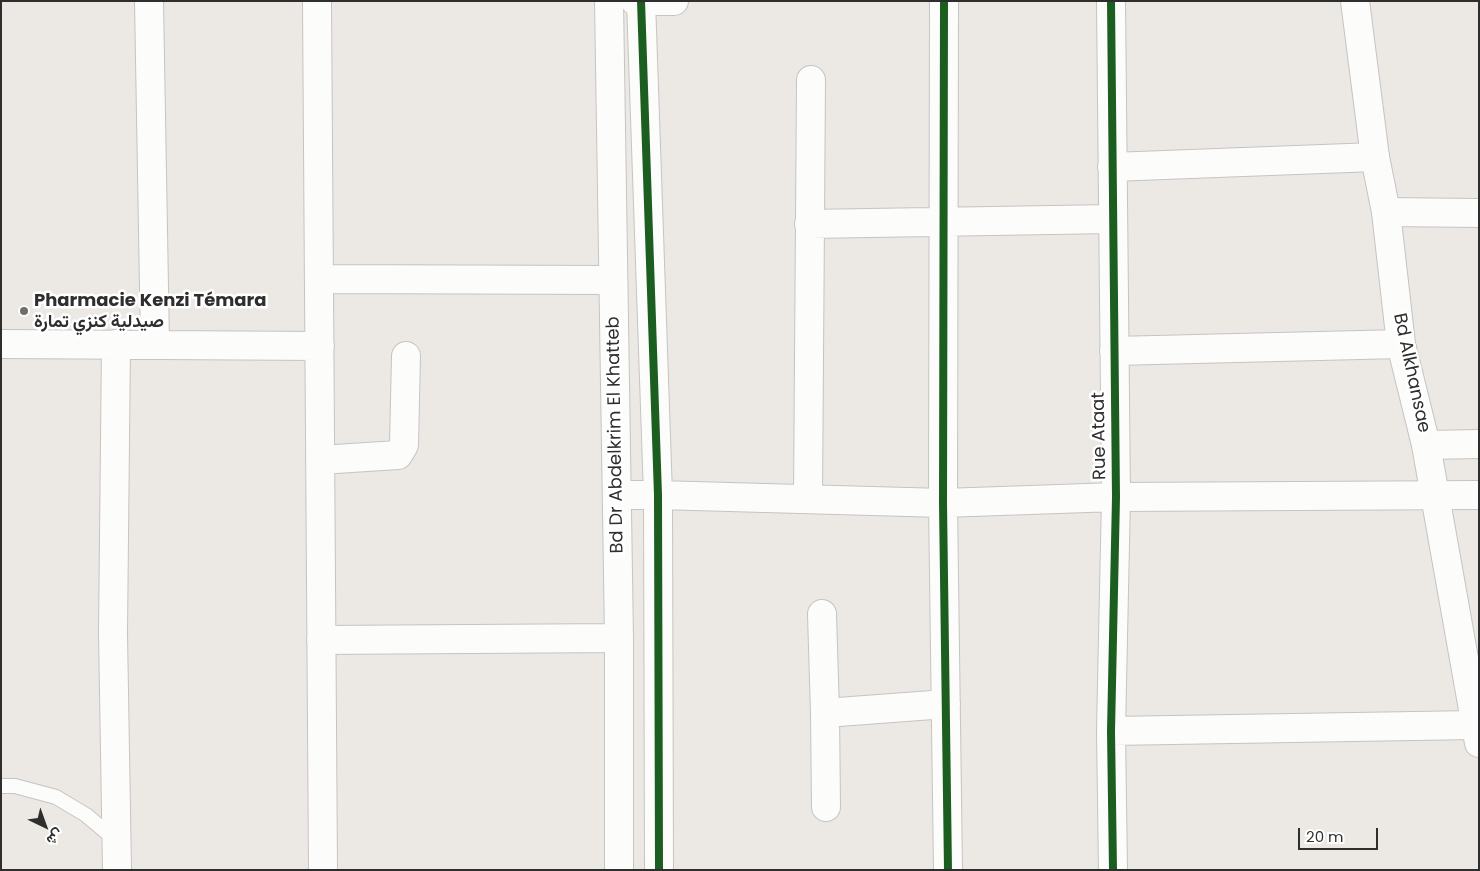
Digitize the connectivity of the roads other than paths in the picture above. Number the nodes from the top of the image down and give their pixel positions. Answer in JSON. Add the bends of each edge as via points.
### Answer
{"nodes":[{"id":1,"x":149,"y":1,"type":"edge"},
{"id":2,"x":317,"y":1,"type":"edge"},
{"id":3,"x":609,"y":1,"type":"edge"},
{"id":4,"x":635,"y":1,"type":"edge"},
{"id":5,"x":641,"y":1,"type":"edge"},
{"id":6,"x":674,"y":1,"type":"edge"},
{"id":7,"x":944,"y":1,"type":"edge"},
{"id":8,"x":1111,"y":1,"type":"edge"},
{"id":9,"x":1355,"y":1,"type":"edge"},
{"id":10,"x":811,"y":80,"type":"dead end"},
{"id":11,"x":1375,"y":157,"type":"junction"},
{"id":12,"x":1112,"y":167,"type":"junction"},
{"id":13,"x":1386,"y":212,"type":"junction"},
{"id":14,"x":1479,"y":213,"type":"edge"},
{"id":15,"x":1113,"y":219,"type":"junction"},
{"id":16,"x":944,"y":222,"type":"junction"},
{"id":17,"x":809,"y":224,"type":"junction"},
{"id":18,"x":320,"y":279,"type":"junction"},
{"id":19,"x":613,"y":280,"type":"junction"},
{"id":20,"x":1,"y":344,"type":"edge"},
{"id":21,"x":116,"y":344,"type":"junction"},
{"id":22,"x":1401,"y":344,"type":"junction"},
{"id":23,"x":155,"y":345,"type":"junction"},
{"id":24,"x":320,"y":346,"type":"junction"},
{"id":25,"x":1114,"y":351,"type":"junction"},
{"id":26,"x":406,"y":356,"type":"dead end"},
{"id":27,"x":1479,"y":444,"type":"edge"},
{"id":28,"x":1426,"y":445,"type":"junction"},
{"id":29,"x":320,"y":460,"type":"junction"},
{"id":30,"x":658,"y":495,"type":"junction"},
{"id":31,"x":1434,"y":495,"type":"junction"},
{"id":32,"x":1479,"y":495,"type":"edge"},
{"id":33,"x":617,"y":496,"type":"junction"},
{"id":34,"x":1116,"y":497,"type":"junction"},
{"id":35,"x":808,"y":499,"type":"junction"},
{"id":36,"x":943,"y":503,"type":"junction"},
{"id":37,"x":822,"y":614,"type":"dead end"},
{"id":38,"x":619,"y":638,"type":"junction"},
{"id":39,"x":321,"y":640,"type":"junction"},
{"id":40,"x":946,"y":704,"type":"junction"},
{"id":41,"x":825,"y":713,"type":"junction"},
{"id":42,"x":1110,"y":731,"type":"junction"},
{"id":43,"x":1477,"y":734,"type":"edge"},
{"id":44,"x":1,"y":786,"type":"edge"},
{"id":45,"x":826,"y":807,"type":"dead end"},
{"id":46,"x":117,"y":840,"type":"junction"},
{"id":47,"x":117,"y":870,"type":"edge"},
{"id":48,"x":323,"y":870,"type":"edge"},
{"id":49,"x":619,"y":870,"type":"edge"},
{"id":50,"x":659,"y":870,"type":"edge"},
{"id":51,"x":948,"y":870,"type":"edge"},
{"id":52,"x":1113,"y":870,"type":"edge"}],
"edges":[{"from":1,"to":23,"type":"street"},
{"from":2,"to":18,"type":"street"},
{"from":3,"to":19,"type":"street","name":"Bd Dr Abdelkrim El Khatteb"},
{"from":4,"to":5,"type":"street"},
{"from":5,"to":6,"type":"street"},
{"from":5,"to":30,"type":"street"},
{"from":7,"to":16,"type":"street"},
{"from":8,"to":12,"type":"street","name":"Rue Ataat"},
{"from":9,"to":11,"type":"street","name":"Bd Alkhansae"},
{"from":10,"to":17,"type":"street"},
{"from":11,"to":12,"type":"street"},
{"from":11,"to":13,"type":"street","name":"Bd Alkhansae"},
{"from":12,"to":15,"type":"street","name":"Rue Ataat"},
{"from":13,"to":14,"type":"street"},
{"from":13,"to":22,"type":"street","name":"Bd Alkhansae"},
{"from":15,"to":16,"type":"street"},
{"from":15,"to":25,"type":"street","name":"Rue Ataat"},
{"from":16,"to":17,"type":"street"},
{"from":16,"to":36,"type":"street"},
{"from":17,"to":35,"type":"street"},
{"from":18,"to":19,"type":"street"},
{"from":18,"to":24,"type":"street"},
{"from":19,"to":33,"type":"street","name":"Bd Dr Abdelkrim El Khatteb"},
{"from":20,"to":21,"type":"street"},
{"from":21,"to":23,"type":"street"},
{"from":21,"to":46,"type":"street","via":[[113,633]]},
{"from":22,"to":25,"type":"street"},
{"from":22,"to":28,"type":"street","name":"Bd Alkhansae"},
{"from":23,"to":24,"type":"street"},
{"from":24,"to":29,"type":"street"},
{"from":25,"to":34,"type":"street","name":"Rue Ataat"},
{"from":26,"to":29,"type":"street","via":[[404,445],[398,455]]},
{"from":27,"to":28,"type":"street"},
{"from":28,"to":31,"type":"street","name":"Bd Alkhansae"},
{"from":29,"to":39,"type":"street"},
{"from":30,"to":33,"type":"street"},
{"from":30,"to":35,"type":"street"},
{"from":30,"to":50,"type":"street"},
{"from":31,"to":32,"type":"street"},
{"from":31,"to":34,"type":"street"},
{"from":31,"to":43,"type":"street","name":"Bd Alkhansae"},
{"from":33,"to":38,"type":"street","name":"Bd Dr Abdelkrim El Khatteb"},
{"from":34,"to":36,"type":"street"},
{"from":34,"to":42,"type":"street","name":"Rue Ataat"},
{"from":35,"to":36,"type":"street"},
{"from":36,"to":40,"type":"street"},
{"from":37,"to":41,"type":"street"},
{"from":38,"to":39,"type":"street"},
{"from":38,"to":49,"type":"street","name":"Bd Dr Abdelkrim El Khatteb"},
{"from":39,"to":48,"type":"street"},
{"from":40,"to":41,"type":"street"},
{"from":40,"to":51,"type":"street"},
{"from":41,"to":45,"type":"street"},
{"from":42,"to":43,"type":"street"},
{"from":42,"to":52,"type":"street","name":"Rue Ataat"},
{"from":44,"to":46,"type":"lane","via":[[15,786],[56,797],[86,815]]},
{"from":46,"to":47,"type":"street"}]}
